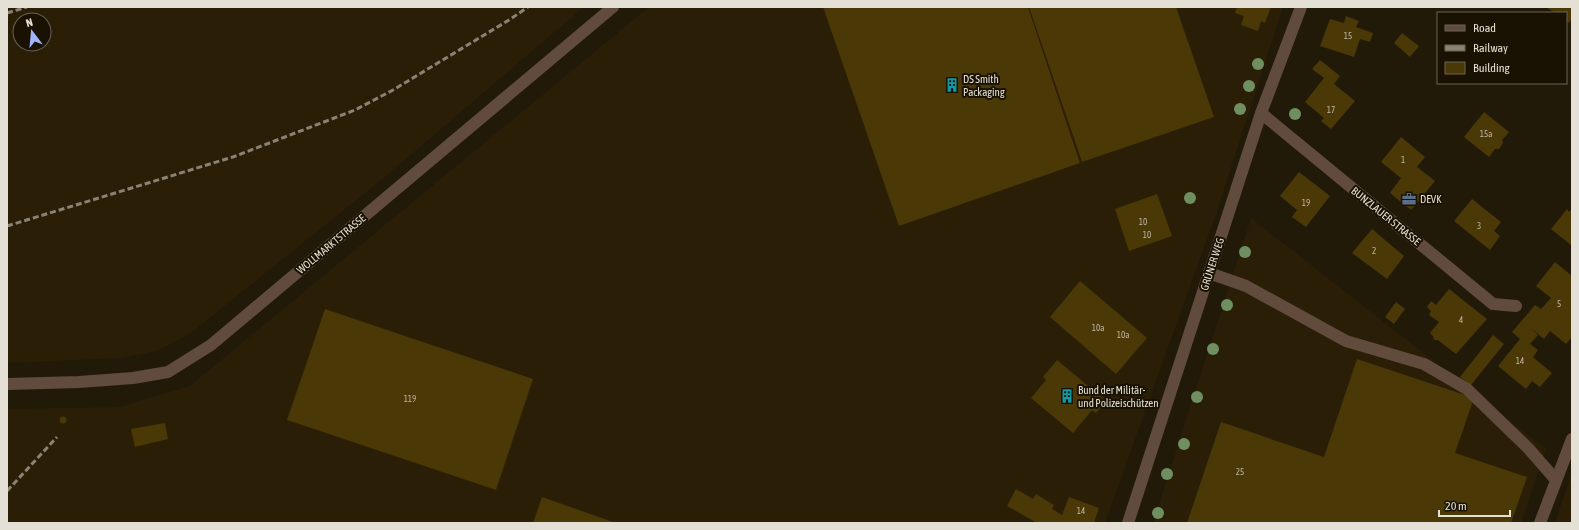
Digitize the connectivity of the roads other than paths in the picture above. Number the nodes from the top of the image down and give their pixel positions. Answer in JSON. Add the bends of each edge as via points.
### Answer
{"nodes":[{"id":1,"x":613,"y":7,"type":"edge"},
{"id":2,"x":1302,"y":7,"type":"edge"},
{"id":3,"x":1261,"y":114,"type":"junction"},
{"id":4,"x":1209,"y":273,"type":"junction"},
{"id":5,"x":1516,"y":306,"type":"dead end"},
{"id":6,"x":7,"y":384,"type":"edge"},
{"id":7,"x":1572,"y":439,"type":"edge"},
{"id":8,"x":1567,"y":465,"type":"edge"},
{"id":9,"x":1556,"y":480,"type":"junction"},
{"id":10,"x":1128,"y":523,"type":"edge"},
{"id":11,"x":1540,"y":523,"type":"edge"}],
"edges":[{"from":1,"to":6,"type":"street","name":"WOLLMARKTSTRASSE","via":[[211,345],[188,360],[168,372],[133,378]]},
{"from":2,"to":3,"type":"street","name":"GRÜNER WEG"},
{"from":3,"to":4,"type":"street","name":"GRÜNER WEG"},
{"from":3,"to":5,"type":"street","name":"BUNZLAUER STRASSE","via":[[1493,304]]},
{"from":4,"to":9,"type":"street","via":[[1246,286],[1346,341],[1424,364],[1467,389],[1528,448]]},
{"from":4,"to":10,"type":"street","name":"GRÜNER WEG"},
{"from":7,"to":8,"type":"street"},
{"from":8,"to":9,"type":"street"},
{"from":9,"to":11,"type":"street"}]}
